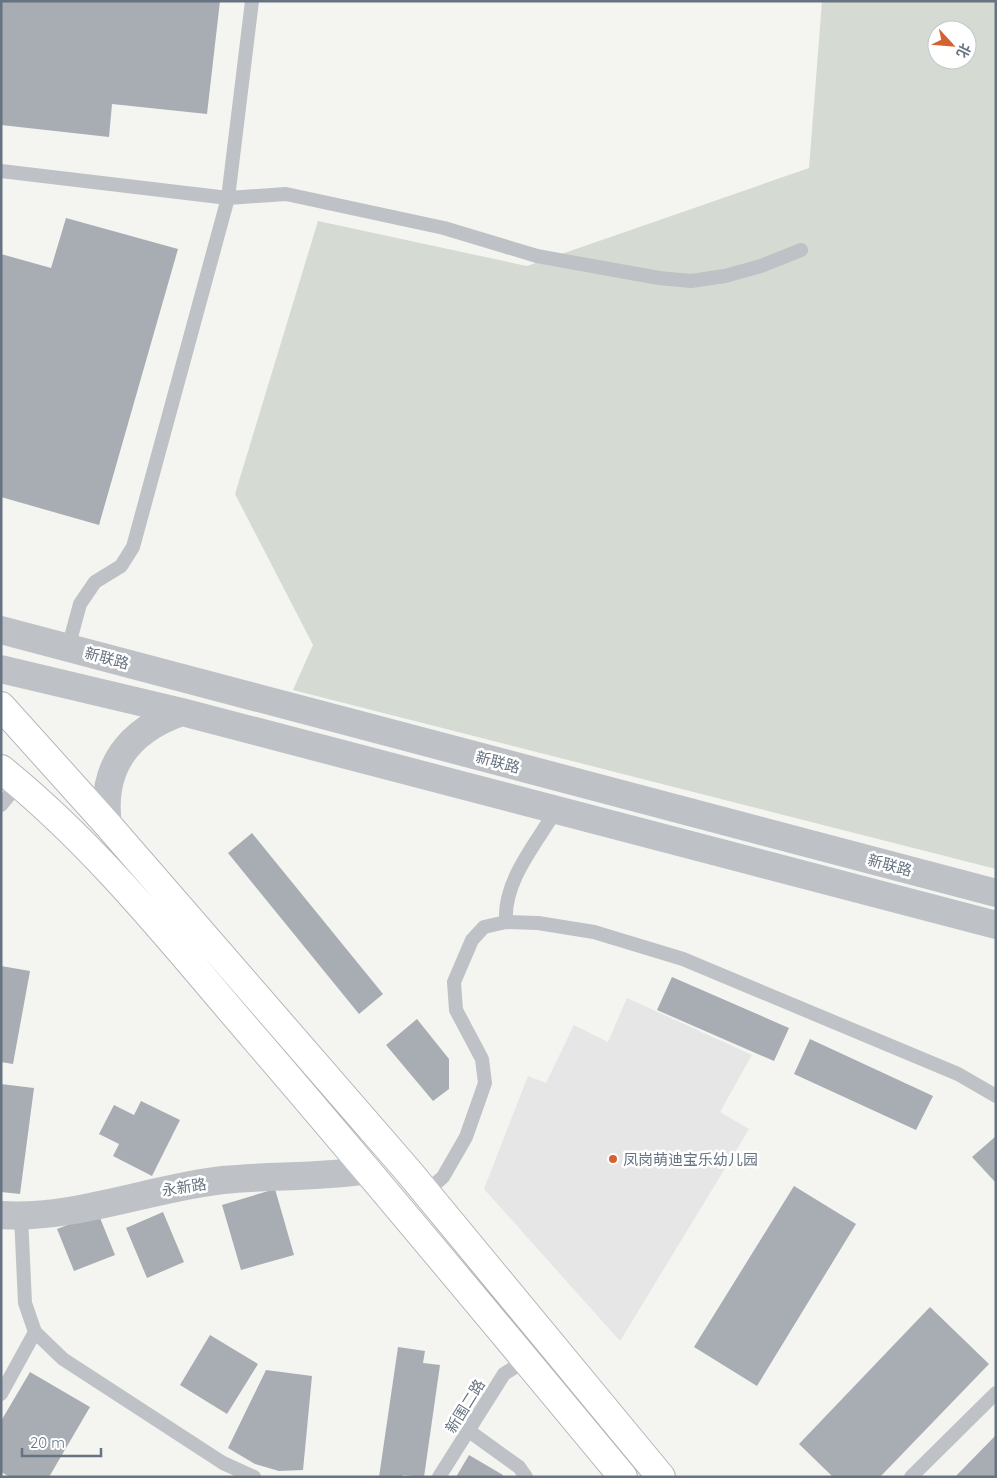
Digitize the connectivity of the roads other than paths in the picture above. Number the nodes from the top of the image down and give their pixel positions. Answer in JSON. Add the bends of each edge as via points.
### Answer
{"nodes":[{"id":1,"x":252,"y":1,"type":"edge"},
{"id":2,"x":1,"y":171,"type":"edge"},
{"id":3,"x":228,"y":198,"type":"junction"},
{"id":4,"x":801,"y":250,"type":"dead end"},
{"id":5,"x":1,"y":630,"type":"edge"},
{"id":6,"x":68,"y":648,"type":"junction"},
{"id":7,"x":1,"y":668,"type":"edge"},
{"id":8,"x":1,"y":706,"type":"edge"},
{"id":9,"x":182,"y":712,"type":"junction"},
{"id":10,"x":10,"y":776,"type":"edge"},
{"id":11,"x":1,"y":805,"type":"edge"},
{"id":12,"x":556,"y":810,"type":"junction"},
{"id":13,"x":108,"y":825,"type":"junction"},
{"id":14,"x":996,"y":894,"type":"edge"},
{"id":15,"x":506,"y":922,"type":"junction"},
{"id":16,"x":996,"y":925,"type":"edge"},
{"id":17,"x":996,"y":1096,"type":"edge"},
{"id":18,"x":368,"y":1170,"type":"junction"},
{"id":19,"x":426,"y":1192,"type":"junction"},
{"id":20,"x":11,"y":1216,"type":"edge"},
{"id":21,"x":36,"y":1332,"type":"junction"},
{"id":22,"x":526,"y":1360,"type":"junction"},
{"id":23,"x":996,"y":1393,"type":"edge"},
{"id":24,"x":1,"y":1394,"type":"edge"},
{"id":25,"x":469,"y":1430,"type":"junction"},
{"id":26,"x":519,"y":1474,"type":"edge"},
{"id":27,"x":254,"y":1477,"type":"edge"},
{"id":28,"x":439,"y":1477,"type":"edge"},
{"id":29,"x":623,"y":1477,"type":"edge"},
{"id":30,"x":661,"y":1477,"type":"edge"},
{"id":31,"x":911,"y":1477,"type":"edge"}],
"edges":[{"from":1,"to":3,"type":"lane"},
{"from":2,"to":3,"type":"lane"},
{"from":3,"to":4,"type":"lane","via":[[286,194],[444,228],[537,256],[691,281],[761,266]]},
{"from":3,"to":6,"type":"lane","via":[[133,547],[121,566],[95,582],[80,604]]},
{"from":5,"to":6,"type":"street","name":"新联路"},
{"from":6,"to":14,"type":"street","name":"新联路"},
{"from":7,"to":9,"type":"street","name":"新联路"},
{"from":8,"to":13,"type":"street"},
{"from":9,"to":12,"type":"street","name":"新联路"},
{"from":9,"to":13,"type":"street","via":[[146,729],[121,754],[107,788]]},
{"from":10,"to":11,"type":"lane"},
{"from":10,"to":18,"type":"street","via":[[58,818],[147,912]]},
{"from":12,"to":15,"type":"lane","via":[[510,887],[505,905]]},
{"from":12,"to":16,"type":"street","name":"新联路"},
{"from":13,"to":19,"type":"street"},
{"from":15,"to":17,"type":"lane","via":[[538,923],[594,932],[683,959],[958,1074]]},
{"from":15,"to":19,"type":"lane","via":[[484,927],[472,940],[454,982],[456,1010],[482,1059],[485,1083],[466,1137],[443,1177]]},
{"from":18,"to":20,"type":"street","name":"永新路","via":[[340,1175],[224,1180],[55,1213]]},
{"from":18,"to":22,"type":"street"},
{"from":19,"to":30,"type":"street"},
{"from":20,"to":21,"type":"lane","via":[[24,1302]]},
{"from":21,"to":24,"type":"lane"},
{"from":21,"to":27,"type":"lane","via":[[63,1360],[223,1463]]},
{"from":22,"to":25,"type":"lane","name":"新围二路","via":[[504,1374]]},
{"from":22,"to":29,"type":"street"},
{"from":23,"to":31,"type":"lane"},
{"from":25,"to":26,"type":"lane"},
{"from":25,"to":28,"type":"lane","name":"新围二路"}]}
